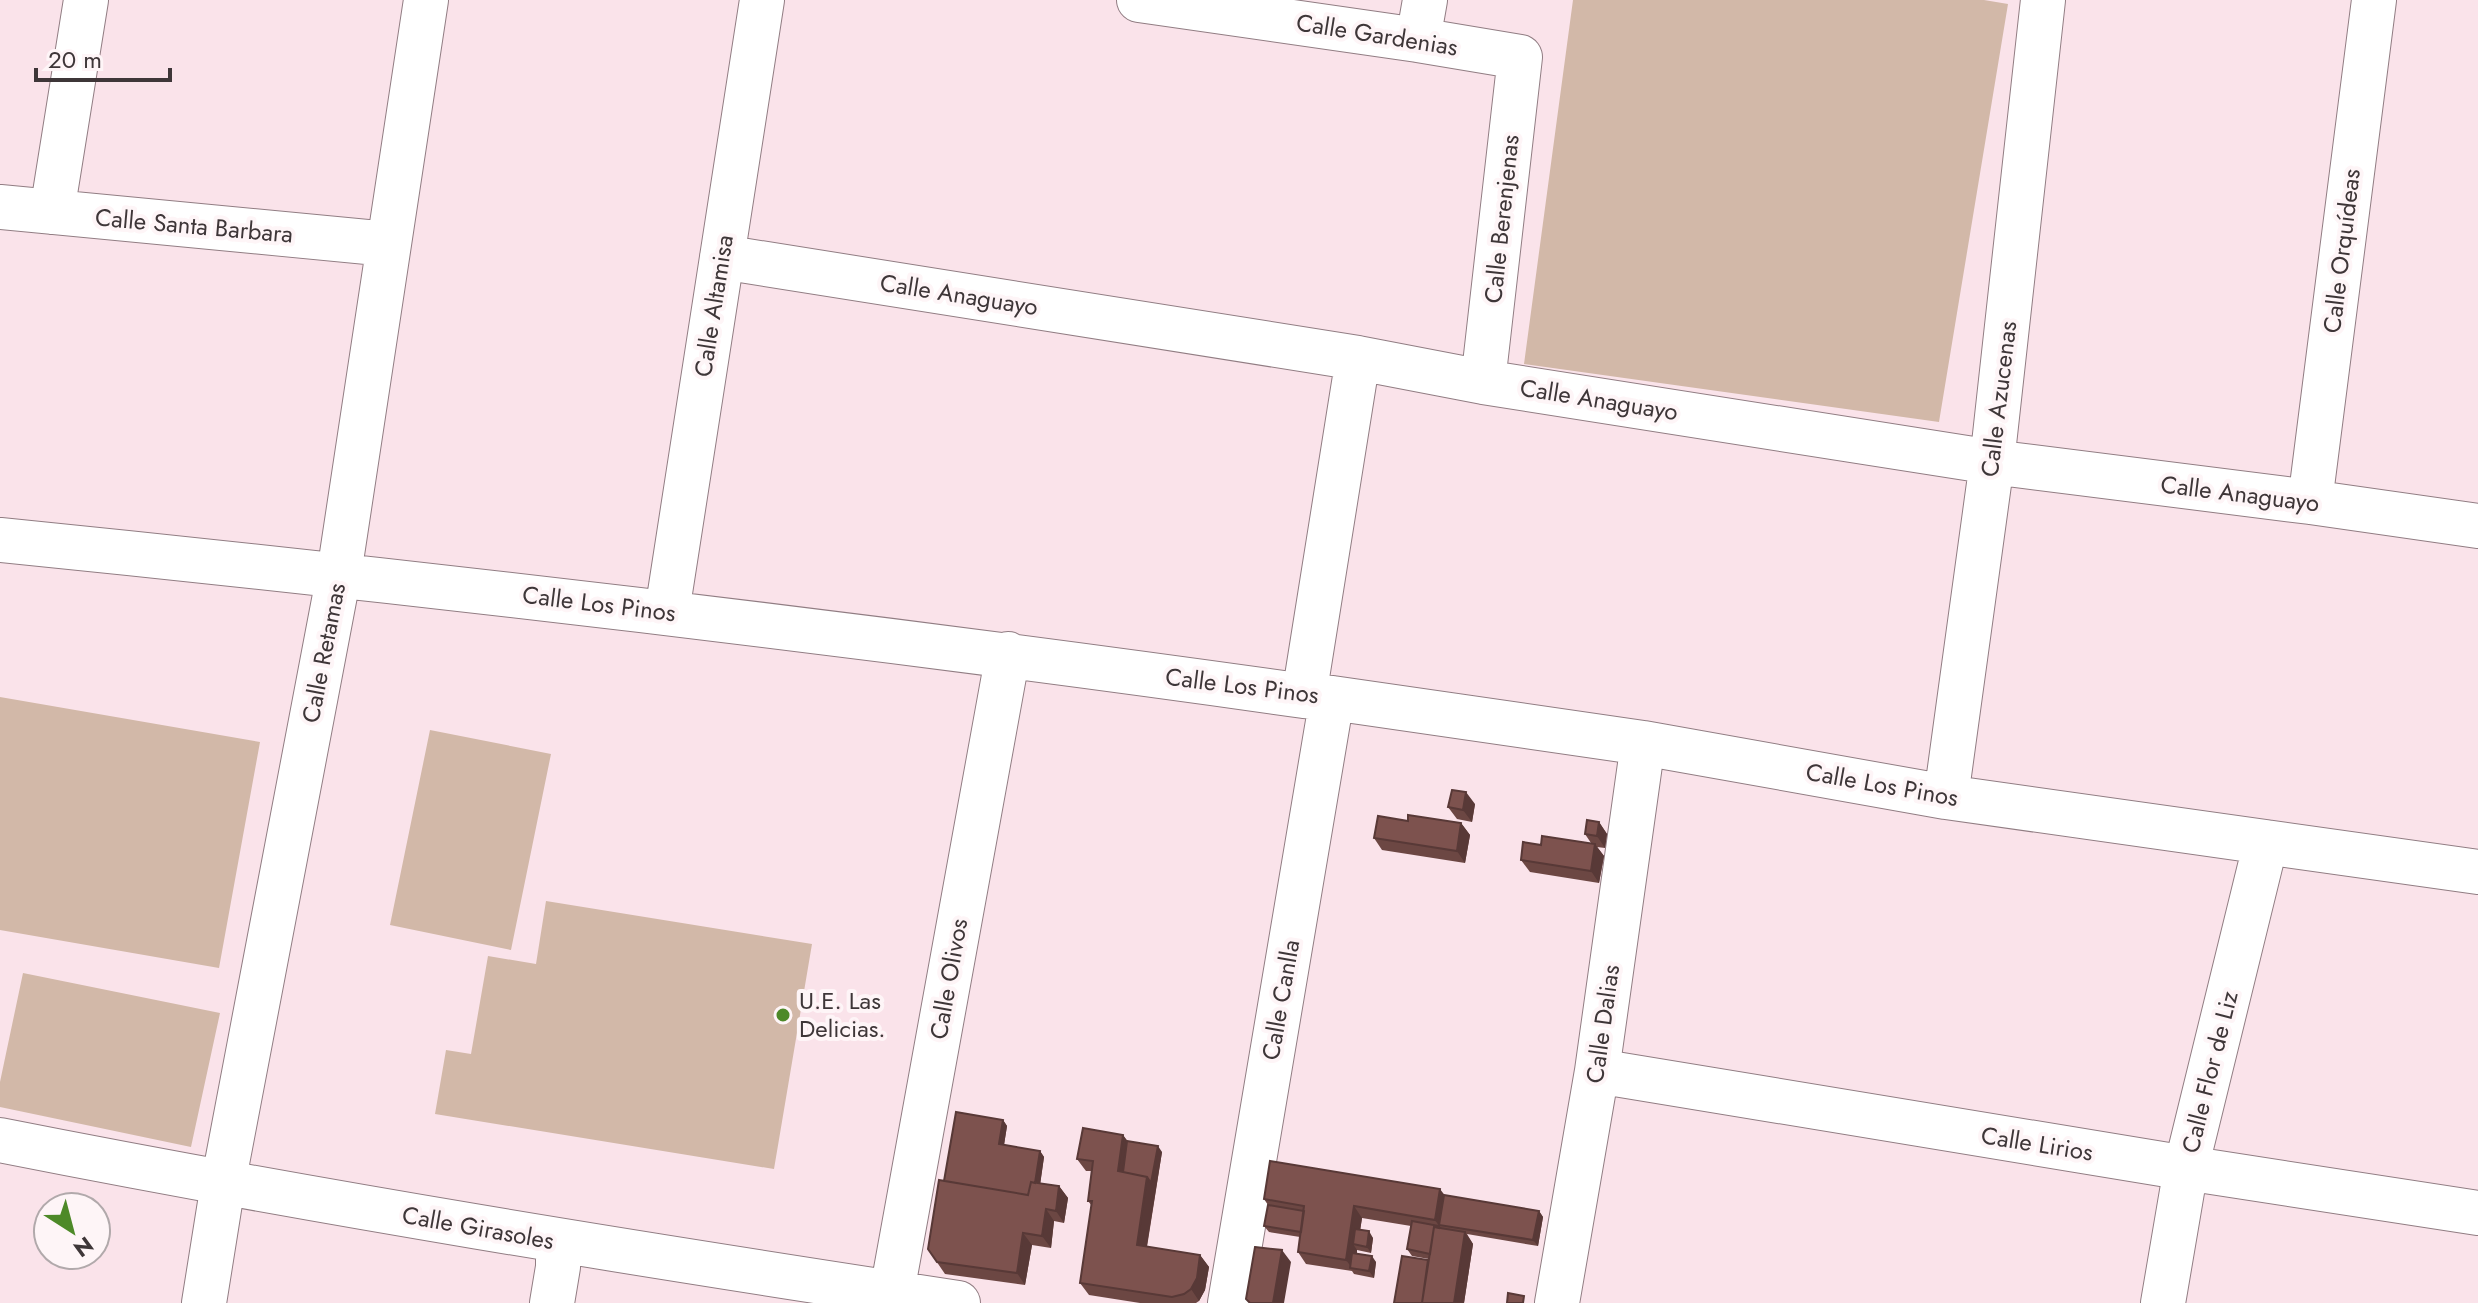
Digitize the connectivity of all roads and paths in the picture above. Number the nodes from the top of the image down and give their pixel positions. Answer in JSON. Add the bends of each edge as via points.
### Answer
{"nodes":[{"id":1,"x":86,"y":0,"type":"edge"},
{"id":2,"x":426,"y":0,"type":"edge"},
{"id":3,"x":762,"y":0,"type":"edge"},
{"id":4,"x":1139,"y":0,"type":"edge"},
{"id":5,"x":2043,"y":0,"type":"edge"},
{"id":6,"x":2374,"y":0,"type":"edge"},
{"id":7,"x":1421,"y":20,"type":"edge"},
{"id":8,"x":1520,"y":57,"type":"joint"},
{"id":9,"x":0,"y":207,"type":"edge"},
{"id":10,"x":52,"y":212,"type":"junction"},
{"id":11,"x":388,"y":244,"type":"junction"},
{"id":12,"x":722,"y":257,"type":"junction"},
{"id":13,"x":1358,"y":358,"type":"junction"},
{"id":14,"x":1483,"y":382,"type":"junction"},
{"id":15,"x":1992,"y":462,"type":"junction"},
{"id":16,"x":2310,"y":502,"type":"junction"},
{"id":17,"x":2478,"y":526,"type":"edge"},
{"id":18,"x":0,"y":540,"type":"edge"},
{"id":19,"x":339,"y":574,"type":"junction"},
{"id":20,"x":667,"y":612,"type":"junction"},
{"id":21,"x":1008,"y":654,"type":"junction"},
{"id":22,"x":1318,"y":697,"type":"junction"},
{"id":23,"x":1643,"y":743,"type":"junction"},
{"id":24,"x":1946,"y":797,"type":"junction"},
{"id":25,"x":2266,"y":842,"type":"junction"},
{"id":26,"x":2478,"y":872,"type":"edge"},
{"id":27,"x":1597,"y":1071,"type":"junction"},
{"id":28,"x":0,"y":1140,"type":"edge"},
{"id":29,"x":2186,"y":1168,"type":"junction"},
{"id":30,"x":223,"y":1184,"type":"junction"},
{"id":31,"x":2478,"y":1213,"type":"edge"},
{"id":32,"x":558,"y":1242,"type":"junction"},
{"id":33,"x":891,"y":1298,"type":"edge"},
{"id":34,"x":204,"y":1303,"type":"edge"},
{"id":35,"x":552,"y":1303,"type":"edge"},
{"id":36,"x":958,"y":1303,"type":"edge"},
{"id":37,"x":1230,"y":1303,"type":"edge"},
{"id":38,"x":1557,"y":1303,"type":"edge"},
{"id":39,"x":2163,"y":1303,"type":"edge"}],
"edges":[{"from":1,"to":10,"type":"street"},
{"from":2,"to":11,"type":"street","name":"Calle Retamas"},
{"from":3,"to":12,"type":"street","name":"Calle Altamisa"},
{"from":4,"to":7,"type":"street","name":"Calle Gardenias"},
{"from":5,"to":15,"type":"street","name":"Calle Azucenas"},
{"from":6,"to":16,"type":"street","name":"Calle Orquídeas"},
{"from":7,"to":8,"type":"street","name":"Calle Gardenias"},
{"from":8,"to":14,"type":"street","name":"Calle Berenjenas"},
{"from":9,"to":10,"type":"street","name":"Calle Santa Barbara"},
{"from":10,"to":11,"type":"street","name":"Calle Santa Barbara"},
{"from":11,"to":19,"type":"street","name":"Calle Retamas"},
{"from":12,"to":13,"type":"street","name":"Calle Anaguayo"},
{"from":12,"to":20,"type":"street","name":"Calle Altamisa"},
{"from":13,"to":14,"type":"street","name":"Calle Anaguayo"},
{"from":13,"to":22,"type":"street","name":"Calle Canlla"},
{"from":14,"to":15,"type":"street","name":"Calle Anaguayo"},
{"from":15,"to":16,"type":"street","name":"Calle Anaguayo"},
{"from":15,"to":24,"type":"street","name":"Calle Azucenas"},
{"from":16,"to":17,"type":"street","name":"Calle Anaguayo"},
{"from":18,"to":19,"type":"street","name":"Calle Los Pinos"},
{"from":19,"to":20,"type":"street","name":"Calle Los Pinos"},
{"from":19,"to":30,"type":"street","name":"Calle Retamas"},
{"from":20,"to":21,"type":"street","name":"Calle Los Pinos"},
{"from":21,"to":22,"type":"street","name":"Calle Los Pinos"},
{"from":21,"to":33,"type":"street","name":"Calle Olivos"},
{"from":22,"to":23,"type":"street","name":"Calle Los Pinos"},
{"from":22,"to":37,"type":"street","name":"Calle Canlla"},
{"from":23,"to":24,"type":"street","name":"Calle Los Pinos"},
{"from":23,"to":27,"type":"street","name":"Calle Dalias"},
{"from":24,"to":25,"type":"street","name":"Calle Los Pinos"},
{"from":25,"to":26,"type":"street","name":"Calle Los Pinos"},
{"from":25,"to":29,"type":"street","name":"Calle Flor de Liz"},
{"from":27,"to":29,"type":"street","name":"Calle Lirios"},
{"from":27,"to":38,"type":"street","name":"Calle Dalias"},
{"from":28,"to":30,"type":"street","name":"Calle Girasoles"},
{"from":29,"to":31,"type":"street","name":"Calle Lirios"},
{"from":29,"to":39,"type":"street","name":"Calle Flor de Liz"},
{"from":30,"to":32,"type":"street","name":"Calle Girasoles"},
{"from":30,"to":34,"type":"street","name":"Calle Retamas"},
{"from":32,"to":33,"type":"street","name":"Calle Girasoles"},
{"from":32,"to":35,"type":"street"},
{"from":33,"to":36,"type":"street","name":"Calle Girasoles"}]}
